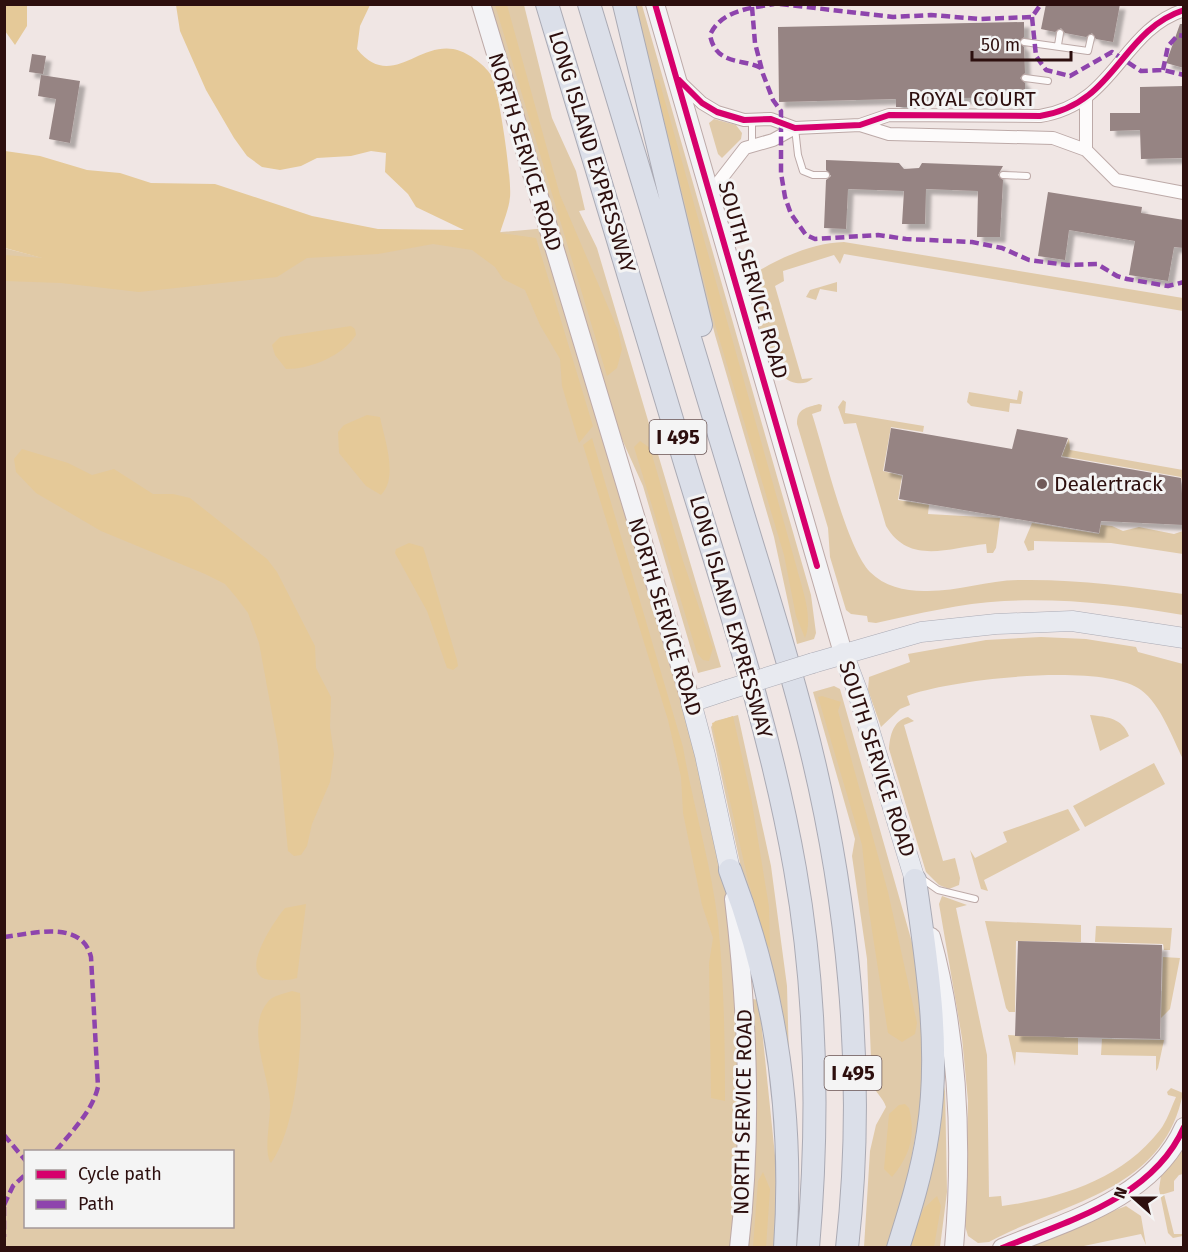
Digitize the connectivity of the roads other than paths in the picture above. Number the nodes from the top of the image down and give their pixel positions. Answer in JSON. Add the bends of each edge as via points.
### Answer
{"nodes":[{"id":1,"x":481,"y":4,"type":"edge"},
{"id":2,"x":547,"y":4,"type":"edge"},
{"id":3,"x":589,"y":4,"type":"edge"},
{"id":4,"x":624,"y":4,"type":"edge"},
{"id":5,"x":655,"y":4,"type":"edge"},
{"id":6,"x":1184,"y":10,"type":"edge"},
{"id":7,"x":1060,"y":33,"type":"dead end"},
{"id":8,"x":1091,"y":38,"type":"dead end"},
{"id":9,"x":1024,"y":42,"type":"dead end"},
{"id":10,"x":1058,"y":45,"type":"junction"},
{"id":11,"x":1025,"y":78,"type":"dead end"},
{"id":12,"x":677,"y":79,"type":"junction"},
{"id":13,"x":1048,"y":81,"type":"dead end"},
{"id":14,"x":1086,"y":98,"type":"junction"},
{"id":15,"x":752,"y":120,"type":"junction"},
{"id":16,"x":860,"y":125,"type":"junction"},
{"id":17,"x":795,"y":128,"type":"junction"},
{"id":18,"x":752,"y":144,"type":"junction"},
{"id":19,"x":1086,"y":150,"type":"junction"},
{"id":20,"x":826,"y":175,"type":"dead end"},
{"id":21,"x":1003,"y":175,"type":"dead end"},
{"id":22,"x":1027,"y":176,"type":"dead end"},
{"id":23,"x":711,"y":192,"type":"junction"},
{"id":24,"x":1184,"y":193,"type":"edge"},
{"id":25,"x":701,"y":375,"type":"junction"},
{"id":26,"x":1184,"y":638,"type":"edge"},
{"id":27,"x":843,"y":653,"type":"junction"},
{"id":28,"x":691,"y":702,"type":"junction"},
{"id":29,"x":730,"y":870,"type":"junction"},
{"id":30,"x":914,"y":876,"type":"junction"},
{"id":31,"x":975,"y":899,"type":"dead end"},
{"id":32,"x":1184,"y":1127,"type":"edge"},
{"id":33,"x":955,"y":1229,"type":"junction"},
{"id":34,"x":739,"y":1248,"type":"edge"},
{"id":35,"x":785,"y":1248,"type":"edge"},
{"id":36,"x":808,"y":1248,"type":"edge"},
{"id":37,"x":847,"y":1248,"type":"edge"},
{"id":38,"x":898,"y":1248,"type":"edge"},
{"id":39,"x":954,"y":1248,"type":"edge"},
{"id":40,"x":971,"y":1248,"type":"edge"},
{"id":41,"x":1002,"y":1248,"type":"edge"}],
"edges":[{"from":1,"to":28,"type":"main road","name":"NORTH SERVICE ROAD"},
{"from":2,"to":36,"type":"highway","name":"LONG ISLAND EXPRESSWAY","number":"I 495","via":[[753,686],[787,826],[812,1018],[814,1126]]},
{"from":3,"to":25,"type":"highway","name":"LONG ISLAND EXPRESSWAY","number":"I 495"},
{"from":4,"to":25,"type":"highway","via":[[701,326]]},
{"from":5,"to":12,"type":"main road","name":"SOUTH SERVICE ROAD"},
{"from":6,"to":14,"type":"street","name":"ROYAL COURT","via":[[1151,28]]},
{"from":7,"to":10,"type":"lane"},
{"from":8,"to":10,"type":"lane","via":[[1088,51]]},
{"from":9,"to":10,"type":"lane"},
{"from":11,"to":13,"type":"lane"},
{"from":12,"to":15,"type":"street","via":[[709,108]]},
{"from":12,"to":23,"type":"main road","name":"SOUTH SERVICE ROAD"},
{"from":14,"to":16,"type":"street","name":"ROYAL COURT","via":[[1064,110],[1031,117],[889,115]]},
{"from":14,"to":19,"type":"street"},
{"from":15,"to":17,"type":"street","via":[[771,119]]},
{"from":15,"to":18,"type":"lane"},
{"from":16,"to":17,"type":"street","name":"ROYAL COURT"},
{"from":16,"to":19,"type":"street","name":"ROYAL COURT","via":[[889,134],[1038,136],[1064,140]]},
{"from":17,"to":18,"type":"street","via":[[773,140]]},
{"from":17,"to":20,"type":"lane","via":[[803,171],[813,176]]},
{"from":18,"to":23,"type":"street","via":[[739,153]]},
{"from":19,"to":24,"type":"street","name":"ROYAL COURT","via":[[1116,180]]},
{"from":21,"to":22,"type":"lane"},
{"from":23,"to":27,"type":"main road","name":"SOUTH SERVICE ROAD"},
{"from":25,"to":37,"type":"highway","name":"LONG ISLAND EXPRESSWAY","number":"I 495","via":[[804,721],[833,859],[846,955],[853,1062],[852,1192]]},
{"from":26,"to":27,"type":"main road","via":[[1044,621],[921,632]]},
{"from":27,"to":28,"type":"main road","bridge":true},
{"from":27,"to":30,"type":"main road","name":"SOUTH SERVICE ROAD"},
{"from":28,"to":29,"type":"main road","name":"NORTH SERVICE ROAD"},
{"from":29,"to":34,"type":"main road","name":"NORTH SERVICE ROAD","via":[[747,1054],[747,1138]]},
{"from":29,"to":35,"type":"highway","via":[[756,947],[778,1052],[787,1181]]},
{"from":30,"to":31,"type":"lane","via":[[938,890]]},
{"from":30,"to":33,"type":"main road","name":"SOUTH SERVICE ROAD","via":[[939,968],[954,1051],[959,1135]]},
{"from":30,"to":38,"type":"highway","via":[[932,1019],[932,1091],[921,1170]]},
{"from":32,"to":41,"type":"main road","via":[[1173,1148],[1136,1186],[1112,1201]]},
{"from":33,"to":39,"type":"main road","name":"SOUTH SERVICE ROAD"},
{"from":33,"to":40,"type":"main road"}]}
